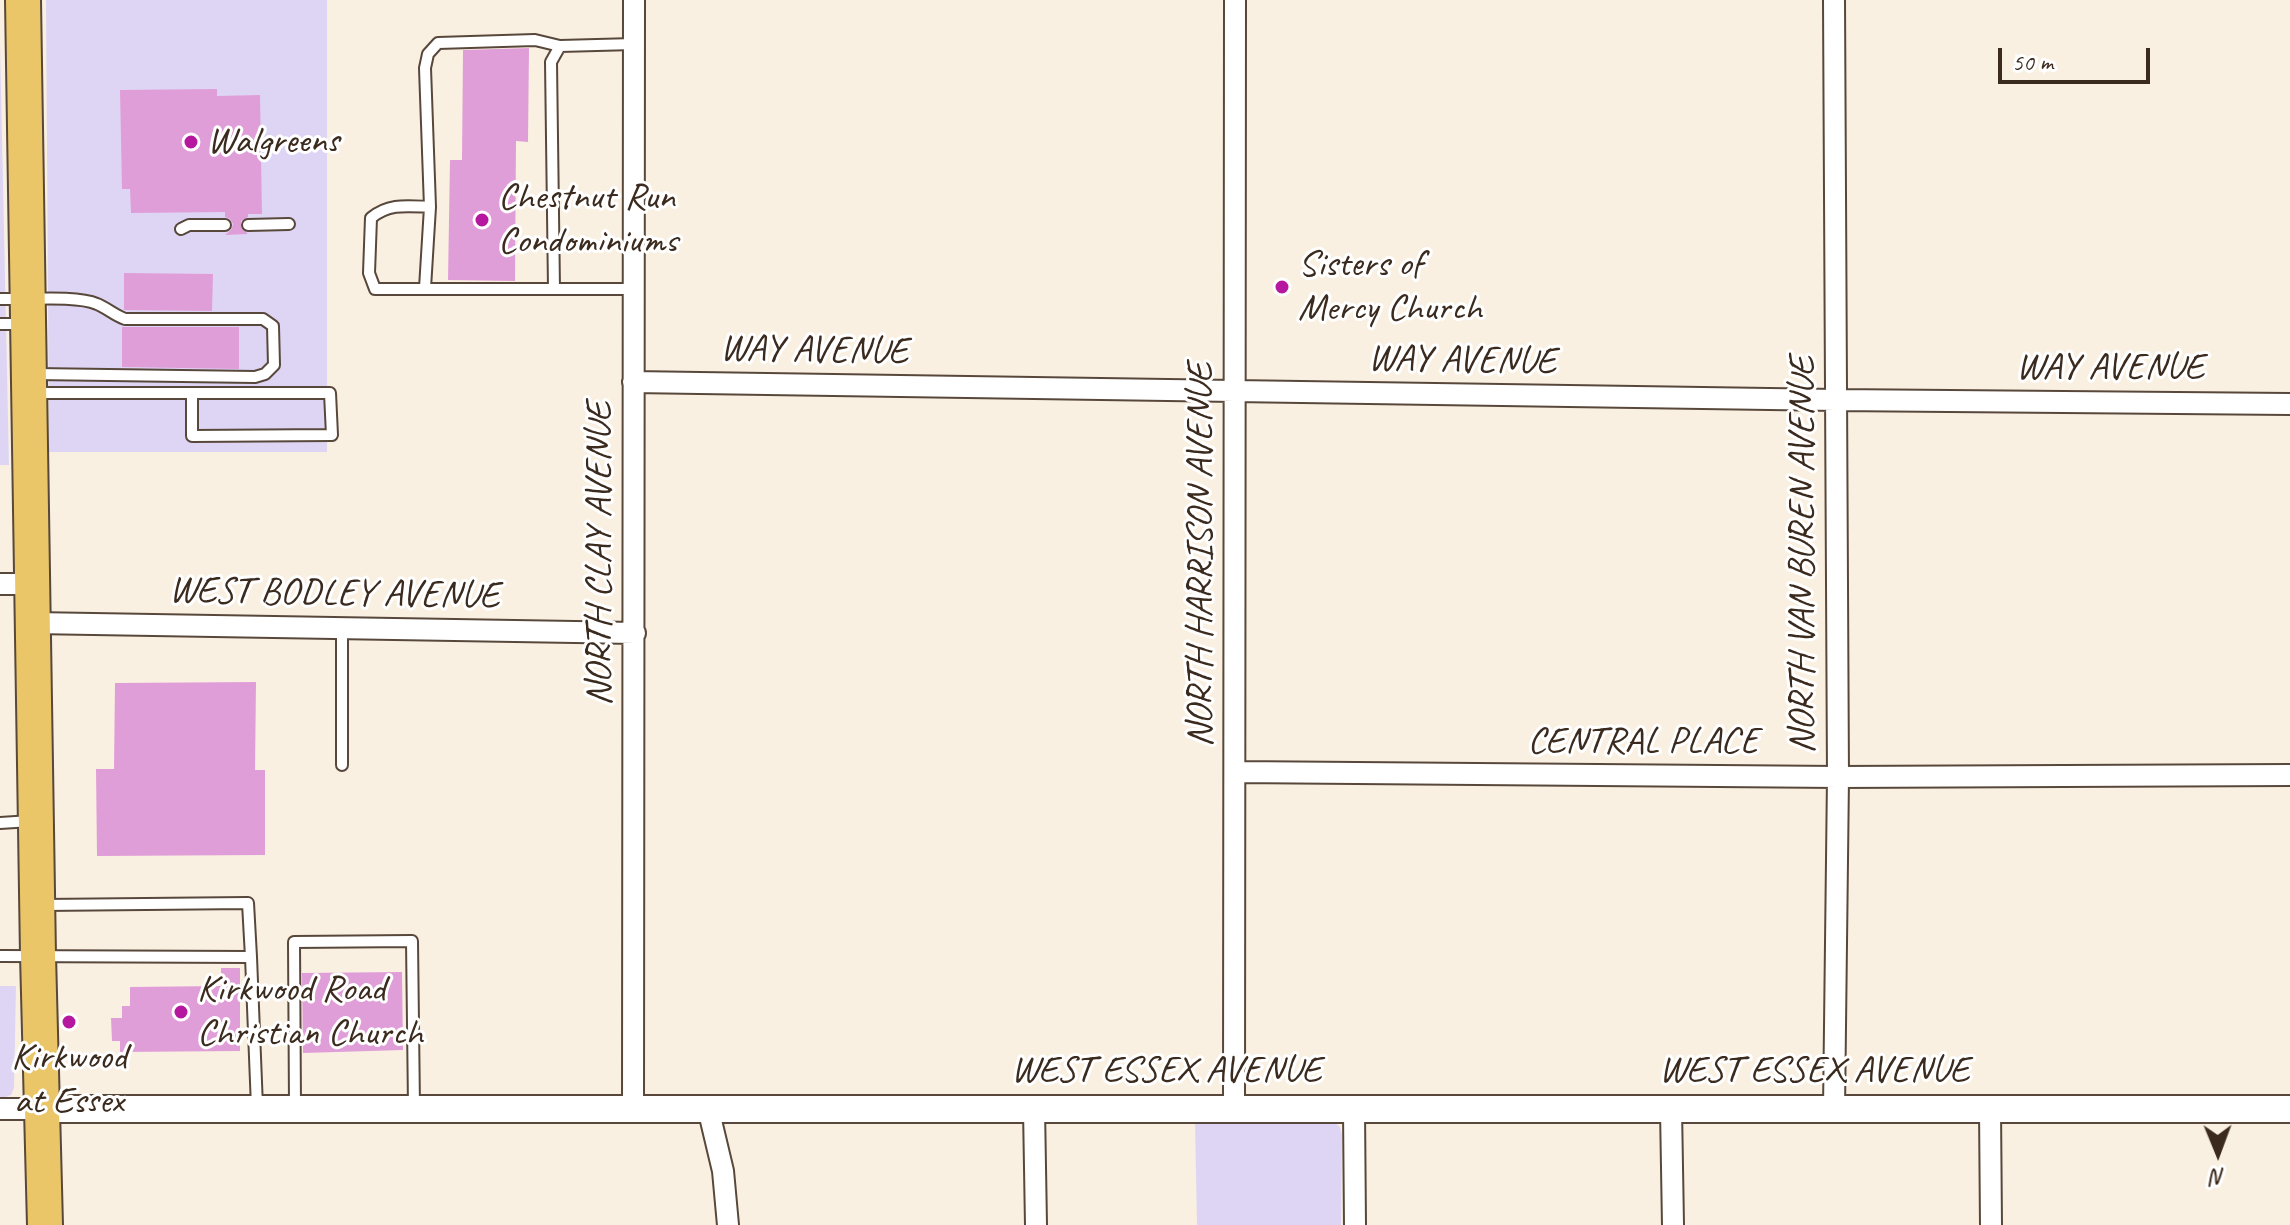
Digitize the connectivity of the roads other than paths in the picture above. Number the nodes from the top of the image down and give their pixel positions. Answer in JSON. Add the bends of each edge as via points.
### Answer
{"nodes":[{"id":1,"x":23,"y":0,"type":"edge"},
{"id":2,"x":634,"y":0,"type":"edge"},
{"id":3,"x":1235,"y":0,"type":"edge"},
{"id":4,"x":1834,"y":0,"type":"edge"},
{"id":5,"x":634,"y":44,"type":"junction"},
{"id":6,"x":560,"y":46,"type":"junction"},
{"id":7,"x":430,"y":207,"type":"junction"},
{"id":8,"x":289,"y":224,"type":"dead end"},
{"id":9,"x":225,"y":225,"type":"dead end"},
{"id":10,"x":248,"y":225,"type":"dead end"},
{"id":11,"x":181,"y":229,"type":"dead end"},
{"id":12,"x":425,"y":288,"type":"junction"},
{"id":13,"x":554,"y":289,"type":"junction"},
{"id":14,"x":633,"y":289,"type":"junction"},
{"id":15,"x":14,"y":312,"type":"edge"},
{"id":16,"x":633,"y":382,"type":"junction"},
{"id":17,"x":29,"y":384,"type":"junction"},
{"id":18,"x":1233,"y":392,"type":"junction"},
{"id":19,"x":192,"y":394,"type":"junction"},
{"id":20,"x":1836,"y":400,"type":"junction"},
{"id":21,"x":2290,"y":404,"type":"edge"},
{"id":22,"x":16,"y":584,"type":"edge"},
{"id":23,"x":33,"y":623,"type":"junction"},
{"id":24,"x":342,"y":628,"type":"junction"},
{"id":25,"x":635,"y":633,"type":"junction"},
{"id":26,"x":342,"y":765,"type":"dead end"},
{"id":27,"x":1236,"y":772,"type":"junction"},
{"id":28,"x":2290,"y":775,"type":"edge"},
{"id":29,"x":1838,"y":777,"type":"junction"},
{"id":30,"x":37,"y":820,"type":"junction"},
{"id":31,"x":0,"y":823,"type":"edge"},
{"id":32,"x":37,"y":905,"type":"junction"},
{"id":33,"x":38,"y":955,"type":"junction"},
{"id":34,"x":0,"y":956,"type":"edge"},
{"id":35,"x":251,"y":957,"type":"junction"},
{"id":36,"x":257,"y":1108,"type":"junction"},
{"id":37,"x":295,"y":1108,"type":"junction"},
{"id":38,"x":414,"y":1108,"type":"junction"},
{"id":39,"x":633,"y":1108,"type":"junction"},
{"id":40,"x":708,"y":1108,"type":"junction"},
{"id":41,"x":0,"y":1109,"type":"edge"},
{"id":42,"x":42,"y":1109,"type":"junction"},
{"id":43,"x":1034,"y":1109,"type":"junction"},
{"id":44,"x":1234,"y":1109,"type":"junction"},
{"id":45,"x":1671,"y":1109,"type":"junction"},
{"id":46,"x":1834,"y":1109,"type":"junction"},
{"id":47,"x":1990,"y":1109,"type":"junction"},
{"id":48,"x":2290,"y":1109,"type":"edge"},
{"id":49,"x":1354,"y":1110,"type":"junction"},
{"id":50,"x":45,"y":1225,"type":"edge"},
{"id":51,"x":728,"y":1225,"type":"edge"},
{"id":52,"x":1036,"y":1225,"type":"edge"},
{"id":53,"x":1355,"y":1225,"type":"edge"},
{"id":54,"x":1673,"y":1225,"type":"edge"},
{"id":55,"x":1991,"y":1225,"type":"edge"}],
"edges":[{"from":1,"to":15,"type":"main road"},
{"from":2,"to":5,"type":"street","name":"NORTH CLAY AVENUE"},
{"from":3,"to":18,"type":"street","name":"NORTH HARRISON AVENUE"},
{"from":4,"to":20,"type":"street","name":"NORTH VAN BUREN AVENUE"},
{"from":5,"to":6,"type":"lane"},
{"from":5,"to":14,"type":"street","name":"NORTH CLAY AVENUE"},
{"from":6,"to":7,"type":"lane","via":[[535,40],[438,43],[428,54]]},
{"from":6,"to":13,"type":"lane","via":[[551,62]]},
{"from":7,"to":12,"type":"lane"},
{"from":7,"to":12,"type":"lane","via":[[393,206],[371,218],[369,273],[375,289]]},
{"from":8,"to":10,"type":"lane"},
{"from":9,"to":11,"type":"lane"},
{"from":12,"to":13,"type":"lane"},
{"from":13,"to":14,"type":"lane"},
{"from":14,"to":16,"type":"street","name":"NORTH CLAY AVENUE"},
{"from":15,"to":17,"type":"main road"},
{"from":15,"to":17,"type":"lane","via":[[82,301],[125,319],[263,319],[273,326],[274,365],[255,377],[124,376]]},
{"from":16,"to":18,"type":"street","name":"WAY AVENUE"},
{"from":16,"to":25,"type":"street","name":"NORTH CLAY AVENUE"},
{"from":17,"to":19,"type":"lane"},
{"from":17,"to":22,"type":"main road"},
{"from":18,"to":20,"type":"street","name":"WAY AVENUE"},
{"from":18,"to":27,"type":"street","name":"NORTH HARRISON AVENUE"},
{"from":19,"to":19,"type":"lane","via":[[192,436],[332,435],[330,393]]},
{"from":20,"to":21,"type":"street","name":"WAY AVENUE"},
{"from":20,"to":29,"type":"street","name":"NORTH VAN BUREN AVENUE"},
{"from":22,"to":23,"type":"main road"},
{"from":23,"to":24,"type":"street","name":"WEST BODLEY AVENUE"},
{"from":23,"to":30,"type":"main road"},
{"from":24,"to":25,"type":"street","name":"WEST BODLEY AVENUE"},
{"from":24,"to":26,"type":"lane"},
{"from":25,"to":39,"type":"street","name":"NORTH CLAY AVENUE"},
{"from":27,"to":29,"type":"street","name":"CENTRAL PLACE"},
{"from":27,"to":44,"type":"street","name":"NORTH HARRISON AVENUE"},
{"from":28,"to":29,"type":"street","name":"CENTRAL PLACE"},
{"from":29,"to":46,"type":"street","name":"NORTH VAN BUREN AVENUE"},
{"from":30,"to":31,"type":"lane"},
{"from":30,"to":32,"type":"main road"},
{"from":32,"to":33,"type":"main road"},
{"from":32,"to":35,"type":"lane","via":[[248,903]]},
{"from":33,"to":34,"type":"lane"},
{"from":33,"to":35,"type":"lane"},
{"from":33,"to":42,"type":"main road"},
{"from":35,"to":36,"type":"lane"},
{"from":36,"to":37,"type":"street","name":"WEST ESSEX AVENUE"},
{"from":36,"to":42,"type":"street","name":"WEST ESSEX AVENUE"},
{"from":37,"to":38,"type":"street","name":"WEST ESSEX AVENUE"},
{"from":37,"to":38,"type":"lane","via":[[294,942],[412,941]]},
{"from":38,"to":39,"type":"street","name":"WEST ESSEX AVENUE"},
{"from":39,"to":40,"type":"street","name":"WEST ESSEX AVENUE"},
{"from":40,"to":43,"type":"street","name":"WEST ESSEX AVENUE"},
{"from":40,"to":51,"type":"street","via":[[723,1171]]},
{"from":41,"to":42,"type":"street"},
{"from":42,"to":50,"type":"main road"},
{"from":43,"to":44,"type":"street","name":"WEST ESSEX AVENUE"},
{"from":43,"to":52,"type":"street"},
{"from":44,"to":49,"type":"street","name":"WEST ESSEX AVENUE"},
{"from":45,"to":46,"type":"street","name":"WEST ESSEX AVENUE"},
{"from":45,"to":49,"type":"street","name":"WEST ESSEX AVENUE"},
{"from":45,"to":54,"type":"street"},
{"from":46,"to":47,"type":"street","name":"WEST ESSEX AVENUE"},
{"from":47,"to":48,"type":"street","name":"WEST ESSEX AVENUE"},
{"from":47,"to":55,"type":"street"},
{"from":49,"to":53,"type":"street"}]}
